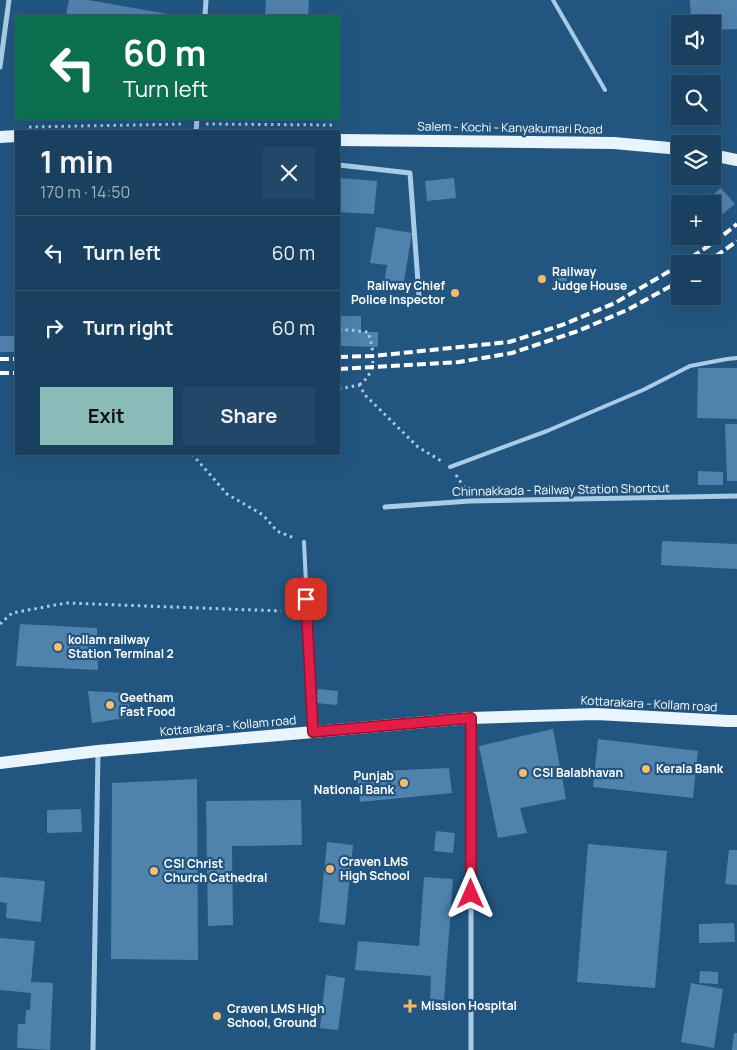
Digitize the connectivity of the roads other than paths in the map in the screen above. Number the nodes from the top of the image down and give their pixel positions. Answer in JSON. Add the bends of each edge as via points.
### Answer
{"nodes":[{"id":1,"x":9,"y":0,"type":"edge"},
{"id":2,"x":206,"y":0,"type":"edge"},
{"id":3,"x":553,"y":0,"type":"edge"},
{"id":4,"x":204,"y":15,"type":"edge"},
{"id":5,"x":0,"y":67,"type":"edge"},
{"id":6,"x":605,"y":90,"type":"dead end"},
{"id":7,"x":15,"y":136,"type":"edge"},
{"id":8,"x":0,"y":137,"type":"edge"},
{"id":9,"x":340,"y":140,"type":"edge"},
{"id":10,"x":671,"y":148,"type":"edge"},
{"id":11,"x":721,"y":157,"type":"edge"},
{"id":12,"x":737,"y":160,"type":"edge"},
{"id":13,"x":340,"y":165,"type":"edge"},
{"id":14,"x":419,"y":296,"type":"dead end"},
{"id":15,"x":737,"y":358,"type":"edge"},
{"id":16,"x":450,"y":467,"type":"road end"},
{"id":17,"x":737,"y":496,"type":"edge"},
{"id":18,"x":385,"y":507,"type":"dead end"},
{"id":19,"x":304,"y":542,"type":"road end"},
{"id":20,"x":471,"y":718,"type":"junction"},
{"id":21,"x":734,"y":722,"type":"edge"},
{"id":22,"x":313,"y":732,"type":"junction"},
{"id":23,"x":98,"y":752,"type":"junction"},
{"id":24,"x":0,"y":763,"type":"edge"},
{"id":25,"x":93,"y":1050,"type":"edge"},
{"id":26,"x":471,"y":1050,"type":"edge"}],
"edges":[{"from":1,"to":5,"type":"street"},
{"from":2,"to":4,"type":"street"},
{"from":3,"to":6,"type":"lane"},
{"from":7,"to":8,"type":"main road"},
{"from":9,"to":10,"type":"main road","name":"Salem - Kochi - Kanyakumari Road","via":[[605,142]]},
{"from":11,"to":12,"type":"main road"},
{"from":13,"to":14,"type":"street","via":[[410,173]]},
{"from":15,"to":16,"type":"lane","via":[[690,366],[564,424]]},
{"from":17,"to":18,"type":"street","name":"Chinnakkada - Railway Station Shortcut","via":[[470,500]]},
{"from":19,"to":22,"type":"lane"},
{"from":20,"to":21,"type":"main road","name":"Kottarakara - Kollam road","via":[[596,714]]},
{"from":20,"to":22,"type":"main road","name":"Kottarakara - Kollam road"},
{"from":20,"to":26,"type":"street"},
{"from":22,"to":23,"type":"main road","name":"Kottarakara - Kollam road"},
{"from":23,"to":24,"type":"main road","name":"Kottarakara - Kollam road"},
{"from":23,"to":25,"type":"street"}]}
